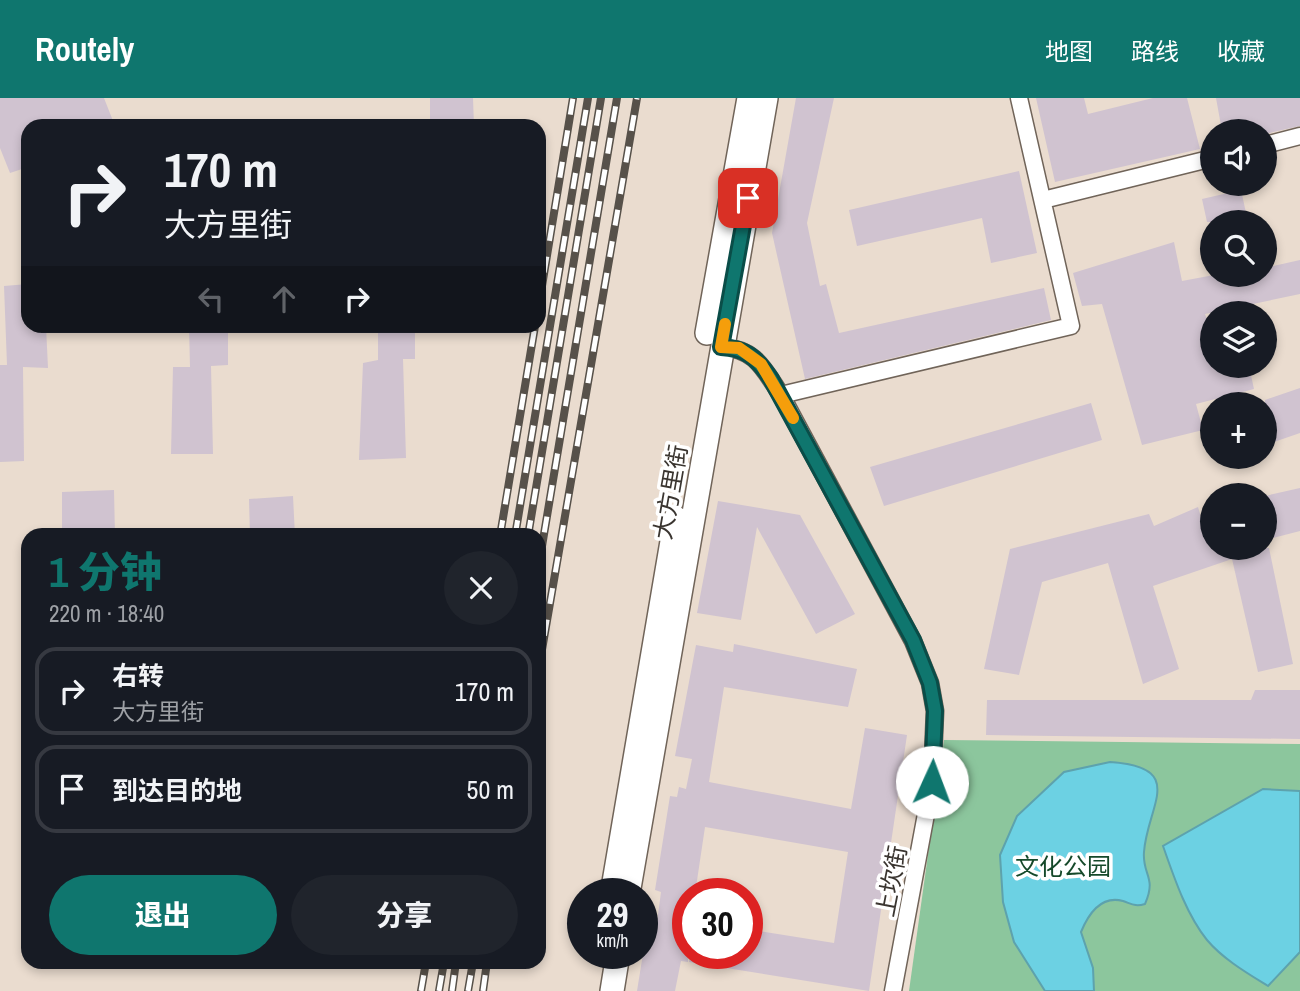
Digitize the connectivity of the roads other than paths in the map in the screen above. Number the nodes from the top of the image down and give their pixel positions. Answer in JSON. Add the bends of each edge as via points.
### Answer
{"nodes":[{"id":1,"x":749,"y":98,"type":"edge"},
{"id":2,"x":766,"y":98,"type":"edge"},
{"id":3,"x":1019,"y":98,"type":"edge"},
{"id":4,"x":1300,"y":136,"type":"edge"},
{"id":5,"x":1277,"y":142,"type":"edge"},
{"id":6,"x":1200,"y":161,"type":"edge"},
{"id":7,"x":1043,"y":200,"type":"junction"},
{"id":8,"x":721,"y":347,"type":"junction"},
{"id":9,"x":781,"y":395,"type":"junction"},
{"id":10,"x":615,"y":878,"type":"edge"},
{"id":11,"x":631,"y":878,"type":"edge"},
{"id":12,"x":600,"y":969,"type":"edge"},
{"id":13,"x":616,"y":969,"type":"edge"},
{"id":14,"x":596,"y":991,"type":"edge"},
{"id":15,"x":612,"y":991,"type":"edge"},
{"id":16,"x":893,"y":991,"type":"edge"}],
"edges":[{"from":1,"to":10,"type":"main road","name":"大方里街"},
{"from":2,"to":8,"type":"main road","name":"大方里街"},
{"from":3,"to":7,"type":"street"},
{"from":4,"to":5,"type":"street"},
{"from":6,"to":7,"type":"street"},
{"from":7,"to":9,"type":"street","via":[[1071,326]]},
{"from":8,"to":9,"type":"street","name":"上坎街","via":[[739,348],[761,364]]},
{"from":8,"to":11,"type":"main road","name":"大方里街"},
{"from":9,"to":16,"type":"street","name":"上坎街","via":[[913,640],[930,683],[935,711],[932,782]]},
{"from":12,"to":14,"type":"main road"},
{"from":13,"to":15,"type":"main road"}]}
